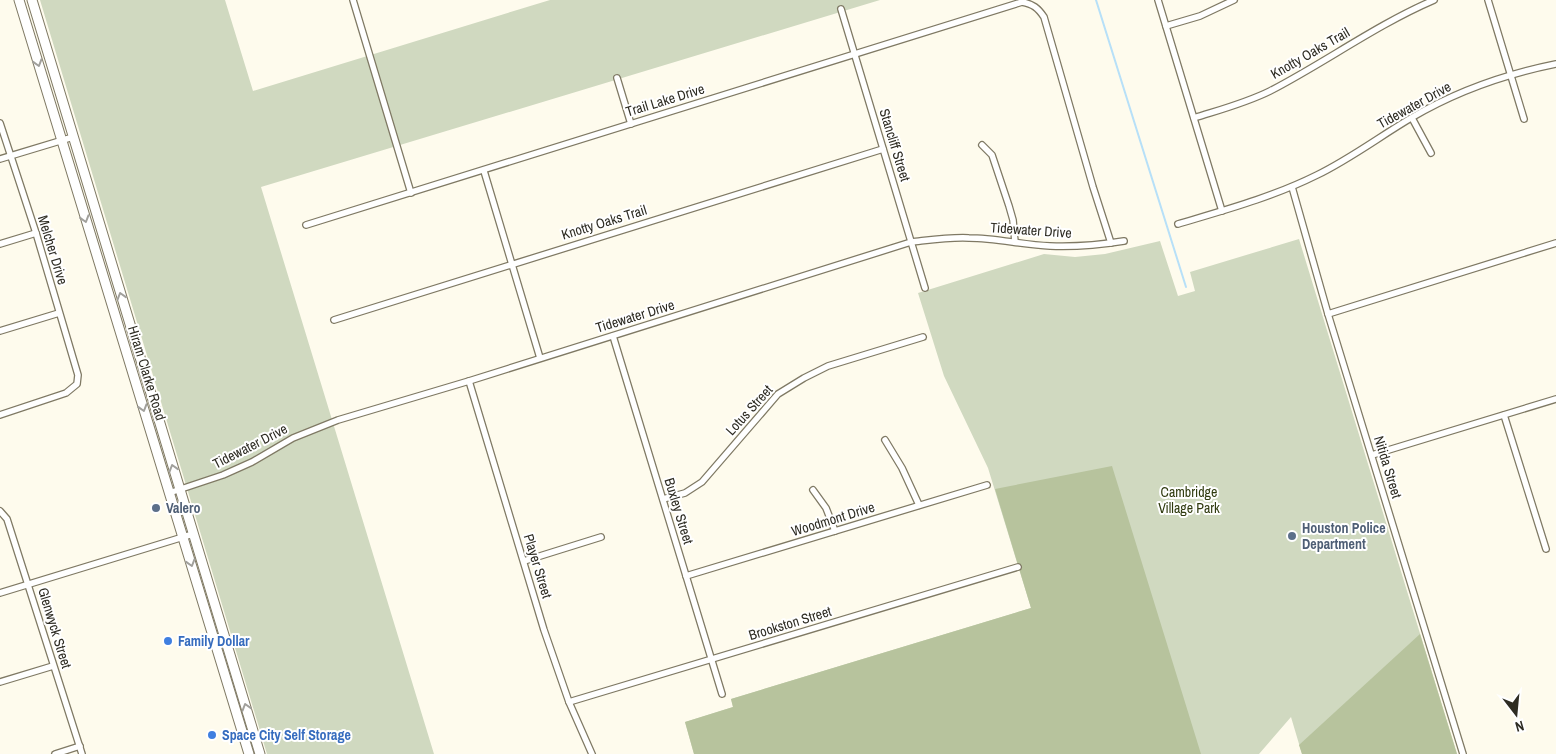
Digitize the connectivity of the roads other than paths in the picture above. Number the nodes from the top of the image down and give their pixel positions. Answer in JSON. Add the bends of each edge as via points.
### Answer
{"nodes":[{"id":1,"x":19,"y":0,"type":"edge"},
{"id":2,"x":32,"y":0,"type":"edge"},
{"id":3,"x":353,"y":0,"type":"edge"},
{"id":4,"x":1158,"y":0,"type":"edge"},
{"id":5,"x":1234,"y":0,"type":"edge"},
{"id":6,"x":1434,"y":0,"type":"edge"},
{"id":7,"x":1488,"y":0,"type":"edge"},
{"id":8,"x":841,"y":9,"type":"dead end"},
{"id":9,"x":1166,"y":26,"type":"junction"},
{"id":10,"x":44,"y":40,"type":"junction"},
{"id":11,"x":32,"y":44,"type":"junction"},
{"id":12,"x":854,"y":54,"type":"junction"},
{"id":13,"x":1556,"y":64,"type":"edge"},
{"id":14,"x":1511,"y":76,"type":"junction"},
{"id":15,"x":616,"y":78,"type":"dead end"},
{"id":16,"x":1194,"y":118,"type":"junction"},
{"id":17,"x":1412,"y":118,"type":"junction"},
{"id":18,"x":1524,"y":120,"type":"dead end"},
{"id":19,"x":0,"y":123,"type":"edge"},
{"id":20,"x":631,"y":124,"type":"junction"},
{"id":21,"x":73,"y":137,"type":"junction"},
{"id":22,"x":61,"y":140,"type":"junction"},
{"id":23,"x":982,"y":145,"type":"dead end"},
{"id":24,"x":883,"y":149,"type":"junction"},
{"id":25,"x":1431,"y":153,"type":"dead end"},
{"id":26,"x":10,"y":156,"type":"junction"},
{"id":27,"x":0,"y":159,"type":"edge"},
{"id":28,"x":484,"y":170,"type":"junction"},
{"id":29,"x":1292,"y":187,"type":"junction"},
{"id":30,"x":411,"y":193,"type":"junction"},
{"id":31,"x":1222,"y":211,"type":"junction"},
{"id":32,"x":1178,"y":224,"type":"dead end"},
{"id":33,"x":306,"y":225,"type":"dead end"},
{"id":34,"x":36,"y":233,"type":"junction"},
{"id":35,"x":1124,"y":241,"type":"dead end"},
{"id":36,"x":911,"y":242,"type":"junction"},
{"id":37,"x":1014,"y":242,"type":"junction"},
{"id":38,"x":1111,"y":243,"type":"junction"},
{"id":39,"x":1556,"y":243,"type":"edge"},
{"id":40,"x":0,"y":244,"type":"edge"},
{"id":41,"x":108,"y":252,"type":"junction"},
{"id":42,"x":97,"y":256,"type":"junction"},
{"id":43,"x":512,"y":264,"type":"junction"},
{"id":44,"x":925,"y":288,"type":"dead end"},
{"id":45,"x":59,"y":313,"type":"junction"},
{"id":46,"x":1328,"y":314,"type":"junction"},
{"id":47,"x":334,"y":320,"type":"dead end"},
{"id":48,"x":0,"y":331,"type":"edge"},
{"id":49,"x":613,"y":336,"type":"junction"},
{"id":50,"x":923,"y":337,"type":"dead end"},
{"id":51,"x":540,"y":358,"type":"junction"},
{"id":52,"x":144,"y":372,"type":"junction"},
{"id":53,"x":133,"y":376,"type":"junction"},
{"id":54,"x":469,"y":381,"type":"junction"},
{"id":55,"x":1556,"y":399,"type":"edge"},
{"id":56,"x":0,"y":415,"type":"edge"},
{"id":57,"x":1504,"y":415,"type":"junction"},
{"id":58,"x":885,"y":440,"type":"dead end"},
{"id":59,"x":1372,"y":455,"type":"junction"},
{"id":60,"x":987,"y":485,"type":"dead end"},
{"id":61,"x":180,"y":489,"type":"junction"},
{"id":62,"x":813,"y":490,"type":"dead end"},
{"id":63,"x":169,"y":493,"type":"junction"},
{"id":64,"x":663,"y":499,"type":"junction"},
{"id":65,"x":919,"y":505,"type":"junction"},
{"id":66,"x":0,"y":511,"type":"edge"},
{"id":67,"x":835,"y":531,"type":"junction"},
{"id":68,"x":193,"y":534,"type":"junction"},
{"id":69,"x":601,"y":536,"type":"dead end"},
{"id":70,"x":183,"y":537,"type":"junction"},
{"id":71,"x":1546,"y":549,"type":"dead end"},
{"id":72,"x":524,"y":561,"type":"junction"},
{"id":73,"x":1018,"y":567,"type":"dead end"},
{"id":74,"x":686,"y":576,"type":"junction"},
{"id":75,"x":28,"y":585,"type":"junction"},
{"id":76,"x":0,"y":593,"type":"edge"},
{"id":77,"x":231,"y":657,"type":"junction"},
{"id":78,"x":220,"y":660,"type":"junction"},
{"id":79,"x":712,"y":660,"type":"junction"},
{"id":80,"x":53,"y":666,"type":"junction"},
{"id":81,"x":0,"y":682,"type":"edge"},
{"id":82,"x":722,"y":694,"type":"dead end"},
{"id":83,"x":569,"y":702,"type":"junction"},
{"id":84,"x":80,"y":746,"type":"junction"},
{"id":85,"x":55,"y":754,"type":"edge"},
{"id":86,"x":82,"y":754,"type":"edge"},
{"id":87,"x":249,"y":754,"type":"edge"},
{"id":88,"x":260,"y":754,"type":"edge"},
{"id":89,"x":592,"y":754,"type":"edge"},
{"id":90,"x":1463,"y":754,"type":"edge"}],
"edges":[{"from":1,"to":11,"type":"main road","name":"Hiram Clarke Road"},
{"from":2,"to":10,"type":"main road","name":"Hiram Clarke Road"},
{"from":3,"to":30,"type":"street"},
{"from":4,"to":9,"type":"street"},
{"from":5,"to":9,"type":"street","via":[[1200,16]]},
{"from":6,"to":16,"type":"street","name":"Knotty Oaks Trail","via":[[1380,26],[1268,92]]},
{"from":7,"to":14,"type":"street"},
{"from":8,"to":12,"type":"street","name":"Stancliff Street"},
{"from":9,"to":16,"type":"street"},
{"from":10,"to":11,"type":"main road"},
{"from":10,"to":21,"type":"main road","name":"Hiram Clarke Road"},
{"from":11,"to":22,"type":"main road","name":"Hiram Clarke Road","one_way":true},
{"from":12,"to":20,"type":"street","name":"Trail Lake Drive"},
{"from":12,"to":24,"type":"street","name":"Stancliff Street"},
{"from":12,"to":38,"type":"street","name":"Trail Lake Drive","via":[[1022,2],[1032,4],[1044,17]]},
{"from":13,"to":14,"type":"street","name":"Tidewater Drive"},
{"from":14,"to":17,"type":"street","name":"Tidewater Drive","via":[[1474,88]]},
{"from":14,"to":18,"type":"street"},
{"from":15,"to":20,"type":"street"},
{"from":16,"to":31,"type":"street"},
{"from":17,"to":25,"type":"street"},
{"from":17,"to":29,"type":"street","name":"Tidewater Drive","via":[[1342,162]]},
{"from":19,"to":26,"type":"street","name":"Melcher Drive"},
{"from":20,"to":28,"type":"street","name":"Trail Lake Drive"},
{"from":21,"to":22,"type":"street"},
{"from":21,"to":41,"type":"main road","name":"Hiram Clarke Road"},
{"from":22,"to":26,"type":"street"},
{"from":22,"to":42,"type":"main road","name":"Hiram Clarke Road","one_way":true},
{"from":23,"to":37,"type":"street","via":[[992,155],[1006,197],[1013,220]]},
{"from":24,"to":36,"type":"street","name":"Stancliff Street"},
{"from":24,"to":43,"type":"street","name":"Knotty Oaks Trail"},
{"from":26,"to":27,"type":"street"},
{"from":26,"to":34,"type":"street","name":"Melcher Drive"},
{"from":28,"to":30,"type":"street","name":"Trail Lake Drive"},
{"from":28,"to":43,"type":"street"},
{"from":29,"to":31,"type":"street","name":"Tidewater Drive"},
{"from":29,"to":46,"type":"street","name":"Nitida Street"},
{"from":30,"to":33,"type":"street","name":"Trail Lake Drive"},
{"from":31,"to":32,"type":"street","name":"Tidewater Drive"},
{"from":34,"to":40,"type":"street"},
{"from":34,"to":45,"type":"street","name":"Melcher Drive"},
{"from":35,"to":38,"type":"street","name":"Tidewater Drive"},
{"from":36,"to":37,"type":"street","name":"Tidewater Drive","via":[[940,238]]},
{"from":36,"to":44,"type":"street","name":"Stancliff Street"},
{"from":36,"to":49,"type":"street","name":"Tidewater Drive"},
{"from":37,"to":38,"type":"street","name":"Tidewater Drive","via":[[1048,246]]},
{"from":39,"to":46,"type":"street"},
{"from":41,"to":42,"type":"main road"},
{"from":52,"to":41,"type":"main road","name":"Hiram Clarke Road","one_way":true},
{"from":42,"to":53,"type":"main road","name":"Hiram Clarke Road"},
{"from":43,"to":47,"type":"street","name":"Knotty Oaks Trail"},
{"from":43,"to":51,"type":"street"},
{"from":45,"to":48,"type":"street"},
{"from":45,"to":56,"type":"street","name":"Melcher Drive","via":[[78,375],[77,384],[66,394]]},
{"from":46,"to":59,"type":"street","name":"Nitida Street"},
{"from":49,"to":51,"type":"street","name":"Tidewater Drive"},
{"from":49,"to":64,"type":"street","name":"Buxley Street"},
{"from":50,"to":64,"type":"street","name":"Lotus Street","via":[[828,366],[778,394],[702,482],[685,493]]},
{"from":51,"to":54,"type":"street","name":"Tidewater Drive"},
{"from":52,"to":53,"type":"main road"},
{"from":61,"to":52,"type":"main road","name":"Hiram Clarke Road","one_way":true},
{"from":53,"to":63,"type":"main road","name":"Hiram Clarke Road","one_way":true},
{"from":54,"to":61,"type":"street","name":"Tidewater Drive","via":[[338,420],[293,438],[223,475]]},
{"from":54,"to":72,"type":"street","name":"Player Street"},
{"from":55,"to":57,"type":"street"},
{"from":57,"to":59,"type":"street"},
{"from":57,"to":71,"type":"street"},
{"from":58,"to":65,"type":"street"},
{"from":59,"to":90,"type":"street","name":"Nitida Street"},
{"from":60,"to":65,"type":"street","name":"Woodmont Drive"},
{"from":61,"to":63,"type":"street","name":"Tidewater Drive"},
{"from":61,"to":68,"type":"main road","name":"Hiram Clarke Road"},
{"from":62,"to":67,"type":"street","via":[[826,508]]},
{"from":63,"to":70,"type":"main road","name":"Hiram Clarke Road"},
{"from":64,"to":74,"type":"street","name":"Buxley Street"},
{"from":65,"to":67,"type":"street","name":"Woodmont Drive"},
{"from":66,"to":75,"type":"street","name":"Glenwyck Street","via":[[7,519]]},
{"from":67,"to":74,"type":"street","name":"Woodmont Drive"},
{"from":68,"to":70,"type":"street"},
{"from":68,"to":77,"type":"main road","name":"Hiram Clarke Road"},
{"from":69,"to":72,"type":"street"},
{"from":70,"to":75,"type":"street"},
{"from":70,"to":78,"type":"main road","name":"Hiram Clarke Road","one_way":true},
{"from":72,"to":83,"type":"street","name":"Player Street"},
{"from":73,"to":79,"type":"street","name":"Brookston Street"},
{"from":74,"to":79,"type":"street","name":"Buxley Street"},
{"from":75,"to":76,"type":"street"},
{"from":75,"to":80,"type":"street","name":"Glenwyck Street"},
{"from":77,"to":78,"type":"main road"},
{"from":88,"to":77,"type":"main road","name":"Hiram Clarke Road","one_way":true},
{"from":78,"to":87,"type":"main road","name":"Hiram Clarke Road"},
{"from":79,"to":82,"type":"street","name":"Buxley Street"},
{"from":79,"to":83,"type":"street","name":"Brookston Street"},
{"from":80,"to":81,"type":"street"},
{"from":80,"to":84,"type":"street","name":"Glenwyck Street"},
{"from":83,"to":89,"type":"street","name":"Player Street"},
{"from":84,"to":85,"type":"street"},
{"from":84,"to":86,"type":"street","name":"Glenwyck Street"}]}
